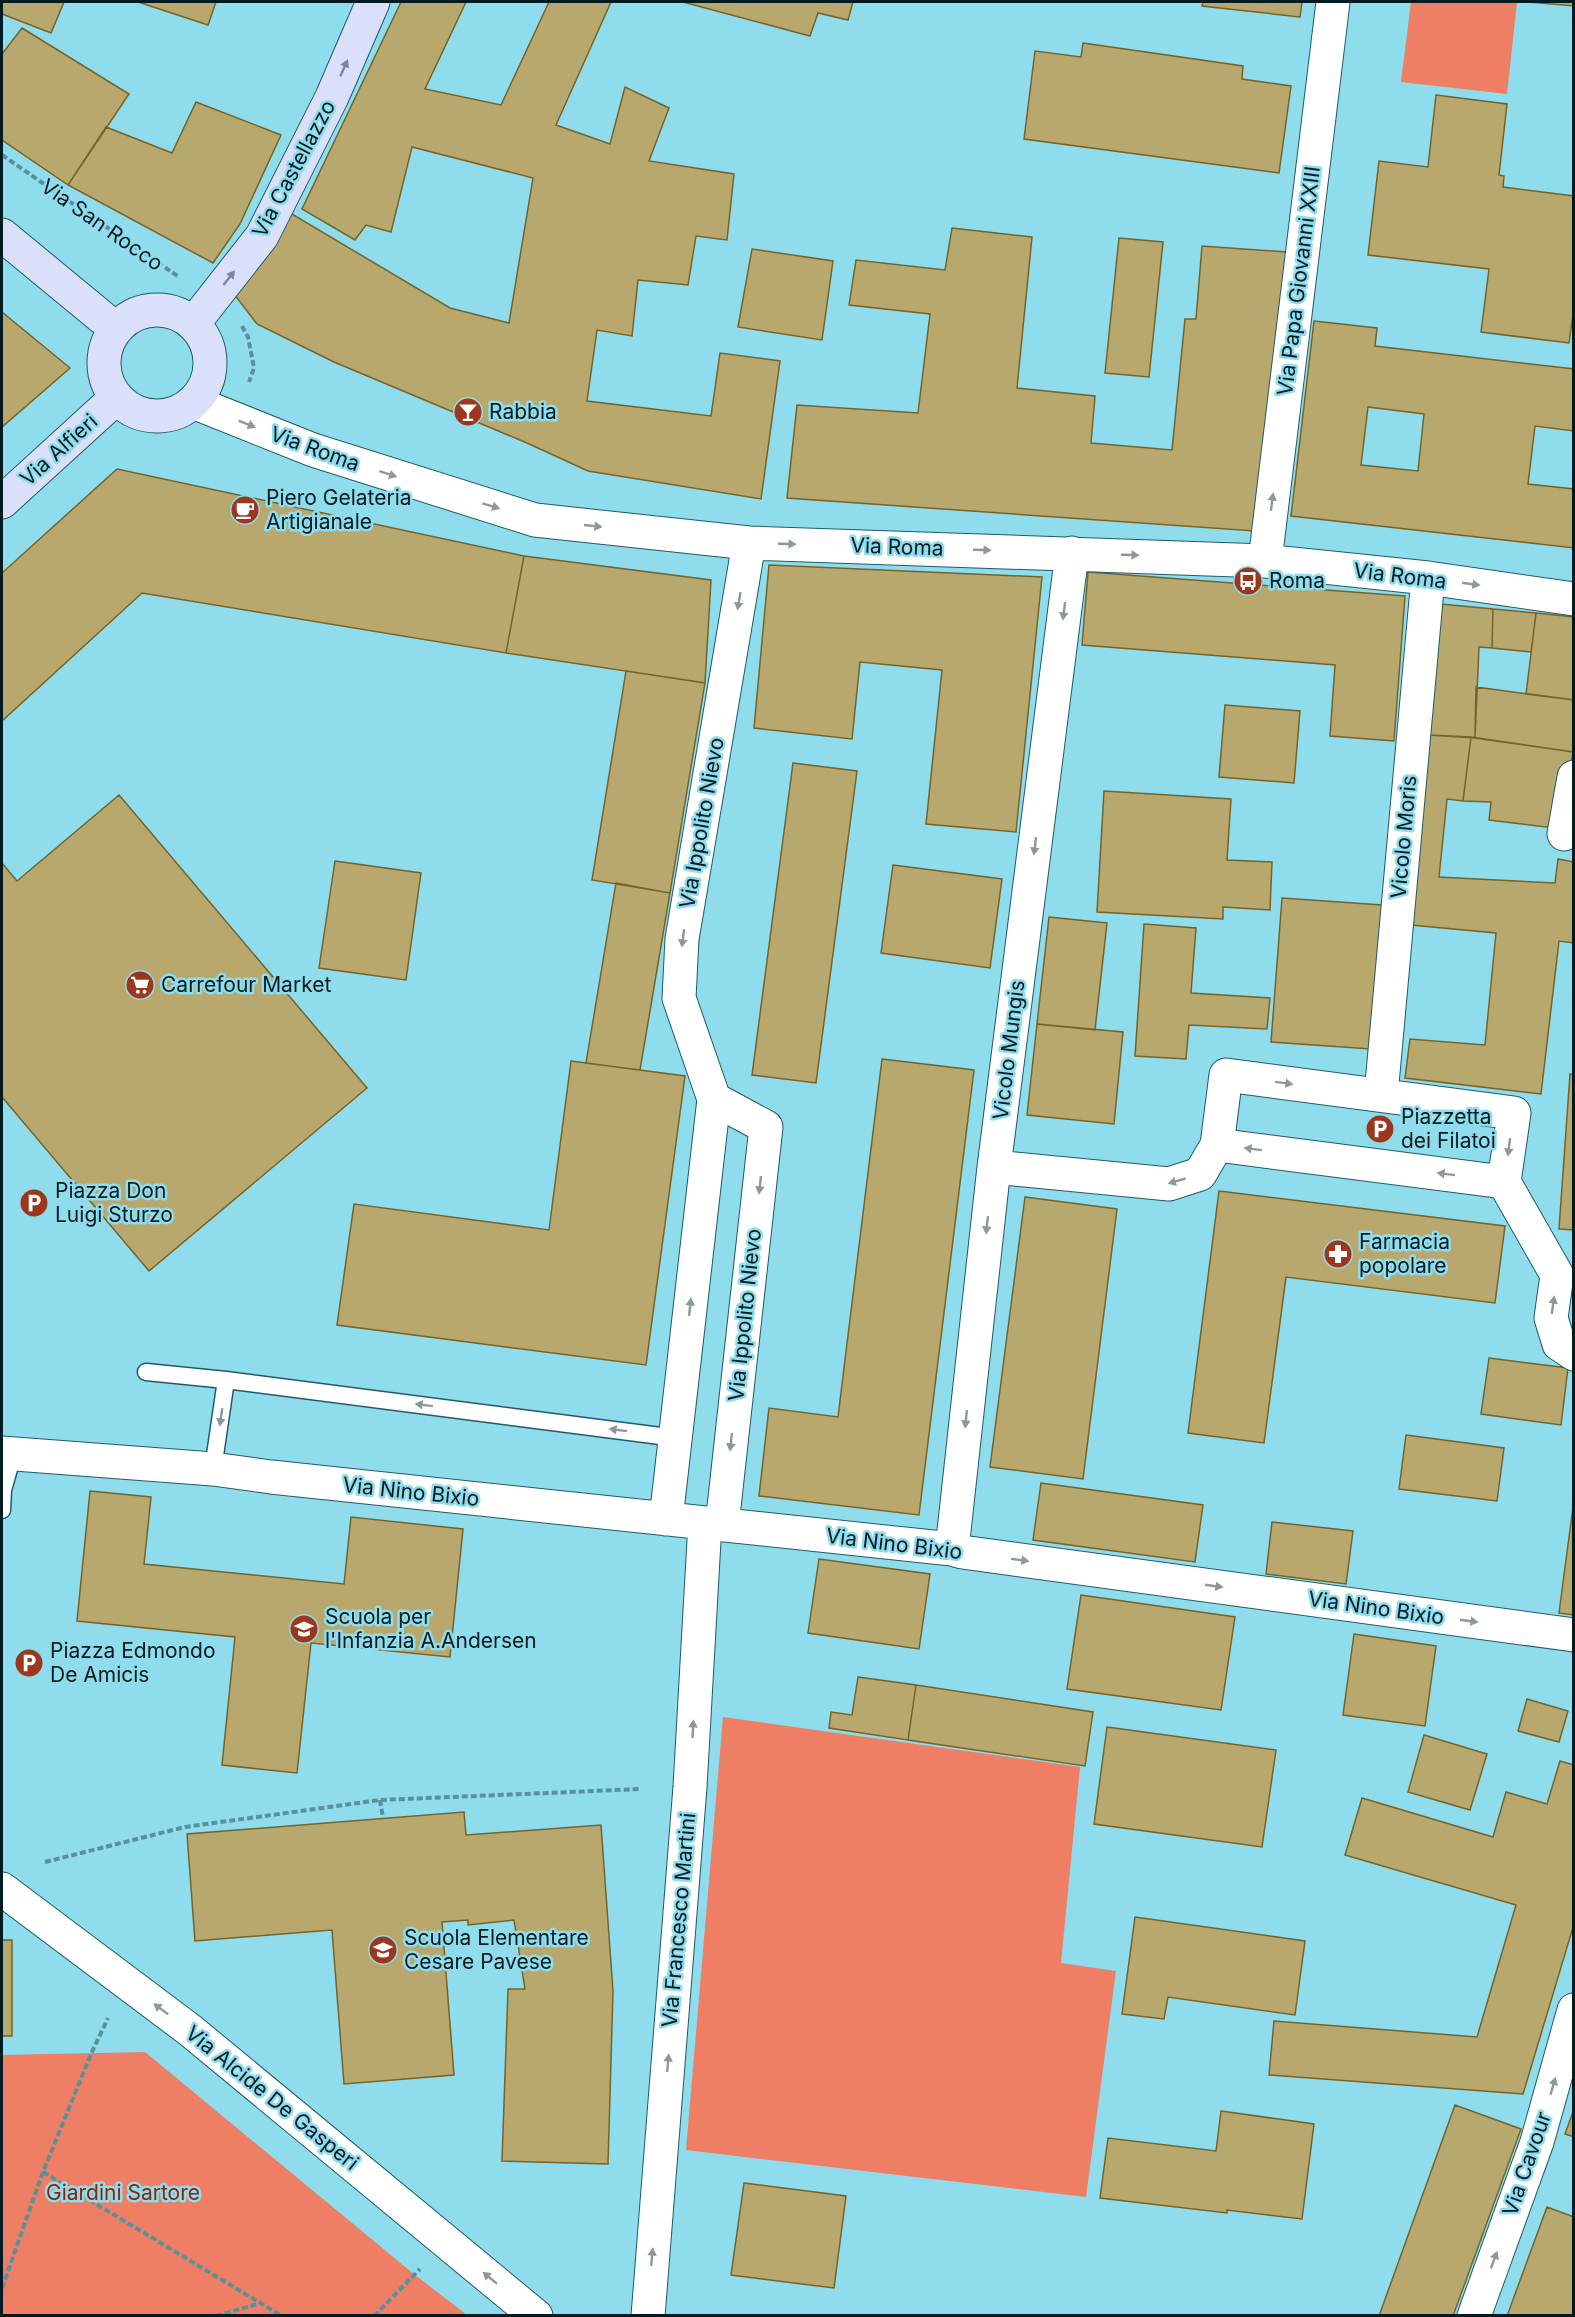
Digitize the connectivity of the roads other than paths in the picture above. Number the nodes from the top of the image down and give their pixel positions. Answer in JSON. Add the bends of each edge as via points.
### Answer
{"nodes":[{"id":1,"x":373,"y":2,"type":"edge"},
{"id":2,"x":1332,"y":2,"type":"edge"},
{"id":3,"x":2,"y":235,"type":"edge"},
{"id":4,"x":203,"y":306,"type":"junction"},
{"id":5,"x":117,"y":328,"type":"junction"},
{"id":6,"x":116,"y":398,"type":"junction"},
{"id":7,"x":193,"y":402,"type":"junction"},
{"id":8,"x":2,"y":502,"type":"edge"},
{"id":9,"x":749,"y":543,"type":"junction"},
{"id":10,"x":1072,"y":553,"type":"junction"},
{"id":11,"x":1265,"y":561,"type":"junction"},
{"id":12,"x":1428,"y":578,"type":"junction"},
{"id":13,"x":1574,"y":599,"type":"edge"},
{"id":14,"x":1574,"y":777,"type":"edge"},
{"id":15,"x":1564,"y":834,"type":"dead end"},
{"id":16,"x":1381,"y":1095,"type":"junction"},
{"id":17,"x":714,"y":1099,"type":"junction"},
{"id":18,"x":1217,"y":1144,"type":"junction"},
{"id":19,"x":994,"y":1167,"type":"junction"},
{"id":20,"x":1504,"y":1182,"type":"junction"},
{"id":21,"x":1574,"y":1354,"type":"edge"},
{"id":22,"x":146,"y":1372,"type":"dead end"},
{"id":23,"x":226,"y":1380,"type":"junction"},
{"id":24,"x":676,"y":1437,"type":"junction"},
{"id":25,"x":8,"y":1454,"type":"edge"},
{"id":26,"x":213,"y":1469,"type":"junction"},
{"id":27,"x":2,"y":1510,"type":"edge"},
{"id":28,"x":666,"y":1519,"type":"junction"},
{"id":29,"x":713,"y":1524,"type":"junction"},
{"id":30,"x":957,"y":1551,"type":"junction"},
{"id":31,"x":1574,"y":1635,"type":"edge"},
{"id":32,"x":2,"y":1889,"type":"edge"},
{"id":33,"x":1574,"y":2010,"type":"edge"},
{"id":34,"x":536,"y":2316,"type":"edge"},
{"id":35,"x":648,"y":2316,"type":"edge"},
{"id":36,"x":1474,"y":2316,"type":"edge"}],
"edges":[{"from":4,"to":1,"type":"street","name":"Via Castellazzo","one_way":true,"via":[[262,236],[332,97]]},
{"from":11,"to":2,"type":"street","name":"Via Papa Giovanni XXIII","one_way":true},
{"from":3,"to":5,"type":"street"},
{"from":4,"to":5,"type":"street","via":[[178,315],[159,310],[138,314]]},
{"from":4,"to":7,"type":"street","via":[[210,366],[205,385]]},
{"from":5,"to":6,"type":"street","via":[[104,356],[106,380]]},
{"from":6,"to":7,"type":"street","via":[[134,411],[158,416],[174,413]]},
{"from":6,"to":8,"type":"street","name":"Via Alfieri"},
{"from":7,"to":9,"type":"street","name":"Via Roma","one_way":true,"via":[[313,450],[535,520]]},
{"from":9,"to":10,"type":"street","name":"Via Roma","one_way":true},
{"from":9,"to":17,"type":"street","name":"Via Ippolito Nievo","one_way":true,"via":[[682,939],[679,998]]},
{"from":10,"to":11,"type":"street","name":"Via Roma","one_way":true},
{"from":10,"to":19,"type":"street","name":"Vicolo Mungis","one_way":true},
{"from":11,"to":12,"type":"street","name":"Via Roma"},
{"from":12,"to":13,"type":"street","name":"Via Roma","one_way":true},
{"from":12,"to":16,"type":"street","name":"Vicolo Moris"},
{"from":14,"to":15,"type":"street"},
{"from":18,"to":16,"type":"street","one_way":true,"via":[[1226,1075]]},
{"from":16,"to":20,"type":"street","one_way":true,"via":[[1514,1113]]},
{"from":24,"to":17,"type":"street","name":"Via Ippolito Nievo","one_way":true},
{"from":17,"to":29,"type":"street","name":"Via Ippolito Nievo","one_way":true,"via":[[766,1127]]},
{"from":18,"to":19,"type":"street","one_way":true,"via":[[1200,1174],[1169,1184]]},
{"from":20,"to":18,"type":"street","one_way":true},
{"from":19,"to":30,"type":"street","name":"Vicolo Mungis","one_way":true},
{"from":21,"to":20,"type":"street","one_way":true,"via":[[1558,1344],[1551,1318],[1557,1275]]},
{"from":22,"to":23,"type":"lane"},
{"from":24,"to":23,"type":"lane","one_way":true},
{"from":23,"to":26,"type":"lane","one_way":true},
{"from":24,"to":28,"type":"street","name":"Via Ippolito Nievo"},
{"from":25,"to":26,"type":"street","name":"Via Nino Bixio"},
{"from":25,"to":27,"type":"lane"},
{"from":26,"to":28,"type":"street","name":"Via Nino Bixio"},
{"from":28,"to":29,"type":"street","name":"Via Nino Bixio"},
{"from":29,"to":30,"type":"street","name":"Via Nino Bixio"},
{"from":35,"to":29,"type":"street","name":"Via Francesco Martini","one_way":true},
{"from":30,"to":31,"type":"street","name":"Via Nino Bixio","one_way":true},
{"from":34,"to":32,"type":"street","name":"Via Alcide De Gasperi","one_way":true,"via":[[191,2031]]},
{"from":36,"to":33,"type":"street","name":"Via Cavour","one_way":true,"via":[[1537,2142]]}]}
